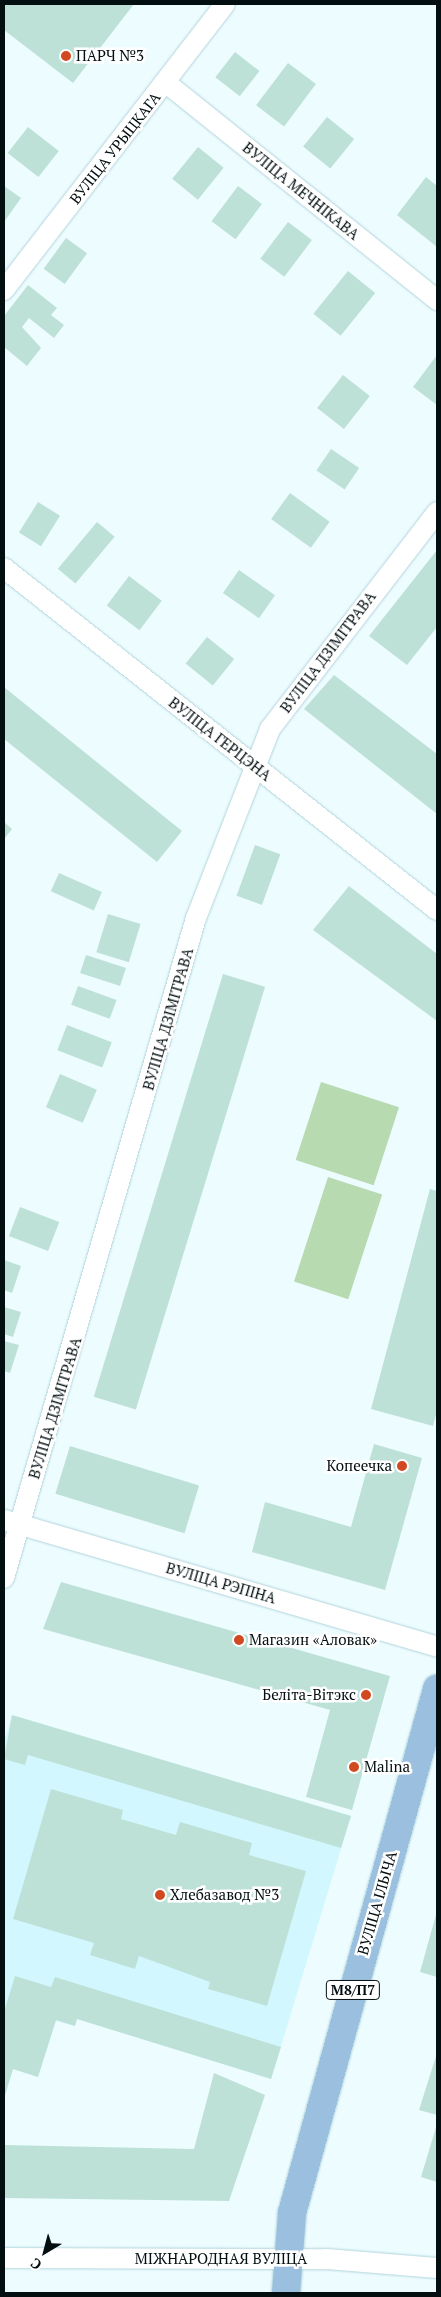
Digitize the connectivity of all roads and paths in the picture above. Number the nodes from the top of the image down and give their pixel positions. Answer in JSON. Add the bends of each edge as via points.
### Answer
{"nodes":[{"id":1,"x":225,"y":4,"type":"edge"},
{"id":2,"x":165,"y":82,"type":"junction"},
{"id":3,"x":4,"y":290,"type":"edge"},
{"id":4,"x":437,"y":300,"type":"edge"},
{"id":5,"x":437,"y":512,"type":"edge"},
{"id":6,"x":4,"y":568,"type":"edge"},
{"id":7,"x":255,"y":767,"type":"junction"},
{"id":8,"x":437,"y":910,"type":"edge"},
{"id":9,"x":11,"y":1522,"type":"edge"},
{"id":10,"x":4,"y":1578,"type":"edge"},
{"id":11,"x":437,"y":1647,"type":"edge"},
{"id":12,"x":437,"y":1689,"type":"edge"},
{"id":13,"x":4,"y":2258,"type":"edge"},
{"id":14,"x":288,"y":2259,"type":"junction"},
{"id":15,"x":437,"y":2268,"type":"edge"},
{"id":16,"x":286,"y":2293,"type":"edge"}],
"edges":[{"from":1,"to":2,"type":"street","name":"ВУЛІЦА УРЫЦКАГА"},
{"from":2,"to":3,"type":"street","name":"ВУЛІЦА УРЫЦКАГА"},
{"from":2,"to":4,"type":"street","name":"ВУЛІЦА МЕЧНІКАВА"},
{"from":5,"to":7,"type":"street","name":"ВУЛІЦА ДЗІМІТРАВА","via":[[270,729]]},
{"from":6,"to":7,"type":"street","name":"ВУЛІЦА ГЕРЦЭНА"},
{"from":7,"to":8,"type":"street","name":"ВУЛІЦА ГЕРЦЭНА"},
{"from":7,"to":9,"type":"street","name":"ВУЛІЦА ДЗІМІТРАВА","via":[[196,918],[54,1415]]},
{"from":9,"to":10,"type":"street","name":"ВУЛІЦА ДЗІМІТРАВА"},
{"from":9,"to":11,"type":"street","name":"ВУЛІЦА РЭПІНА"},
{"from":12,"to":14,"type":"main road","name":"ВУЛІЦА ІЛЬІЧА","number":"М8/П7","via":[[292,2213]]},
{"from":13,"to":14,"type":"street","name":"МІЖНАРОДНАЯ ВУЛІЦА"},
{"from":14,"to":15,"type":"street","name":"МІЖНАРОДНАЯ ВУЛІЦА"},
{"from":14,"to":16,"type":"main road","name":"ВУЛІЦА ІЛЬІЧА","number":"М8/П7"}]}
